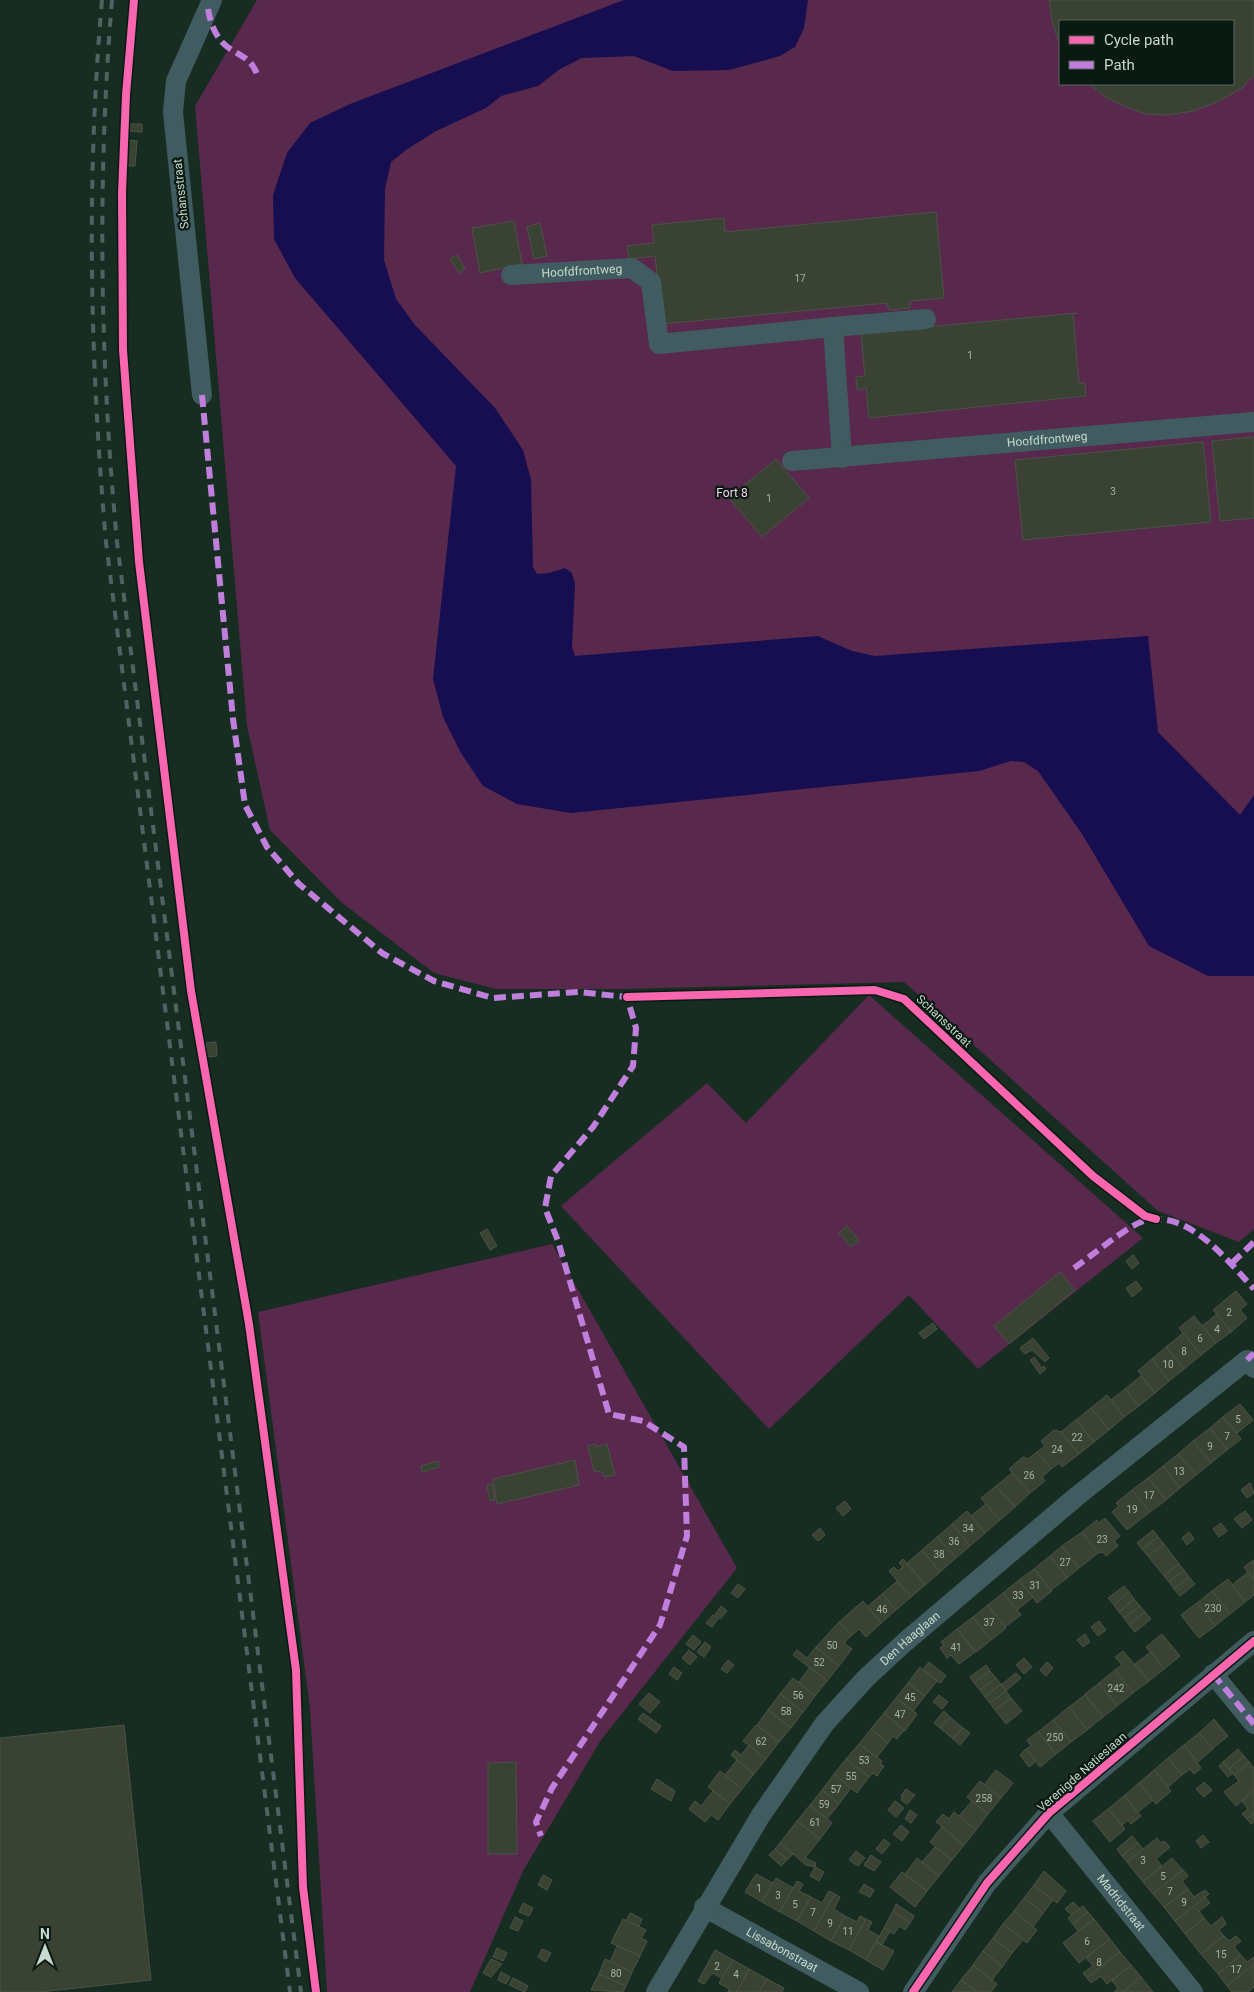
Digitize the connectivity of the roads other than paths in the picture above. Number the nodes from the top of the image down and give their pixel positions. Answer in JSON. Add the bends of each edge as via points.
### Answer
{"nodes":[{"id":1,"x":212,"y":0,"type":"edge"},
{"id":2,"x":511,"y":275,"type":"dead end"},
{"id":3,"x":926,"y":319,"type":"dead end"},
{"id":4,"x":833,"y":327,"type":"junction"},
{"id":5,"x":202,"y":394,"type":"dead end"},
{"id":6,"x":1254,"y":422,"type":"edge"},
{"id":7,"x":842,"y":458,"type":"junction"},
{"id":8,"x":792,"y":462,"type":"dead end"},
{"id":9,"x":1251,"y":1364,"type":"edge"},
{"id":10,"x":1254,"y":1641,"type":"edge"},
{"id":11,"x":1213,"y":1674,"type":"junction"},
{"id":12,"x":1254,"y":1724,"type":"edge"},
{"id":13,"x":1050,"y":1813,"type":"junction"},
{"id":14,"x":704,"y":1907,"type":"junction"},
{"id":15,"x":656,"y":1992,"type":"edge"},
{"id":16,"x":859,"y":1992,"type":"edge"},
{"id":17,"x":913,"y":1992,"type":"edge"},
{"id":18,"x":1194,"y":1992,"type":"edge"}],
"edges":[{"from":1,"to":5,"type":"street","name":"Schansstraat","via":[[176,81],[173,112]]},
{"from":2,"to":4,"type":"street","name":"Hoofdfrontweg","via":[[632,268],[651,282],[659,344]]},
{"from":3,"to":4,"type":"street","name":"Hoofdfrontweg"},
{"from":4,"to":7,"type":"street"},
{"from":6,"to":7,"type":"street","name":"Hoofdfrontweg"},
{"from":7,"to":8,"type":"street","name":"Hoofdfrontweg"},
{"from":9,"to":14,"type":"street","name":"Den Haaglaan","via":[[1069,1503],[866,1678],[826,1723]]},
{"from":10,"to":11,"type":"street","name":"Verenigde Natieslaan"},
{"from":11,"to":12,"type":"street"},
{"from":11,"to":13,"type":"street","name":"Verenigde Natieslaan"},
{"from":13,"to":17,"type":"street","name":"Verenigde Natieslaan","via":[[987,1883]]},
{"from":13,"to":18,"type":"street","name":"Madridstraat"},
{"from":14,"to":15,"type":"street","name":"Den Haaglaan"},
{"from":14,"to":16,"type":"street","name":"Lissabonstraat"}]}
